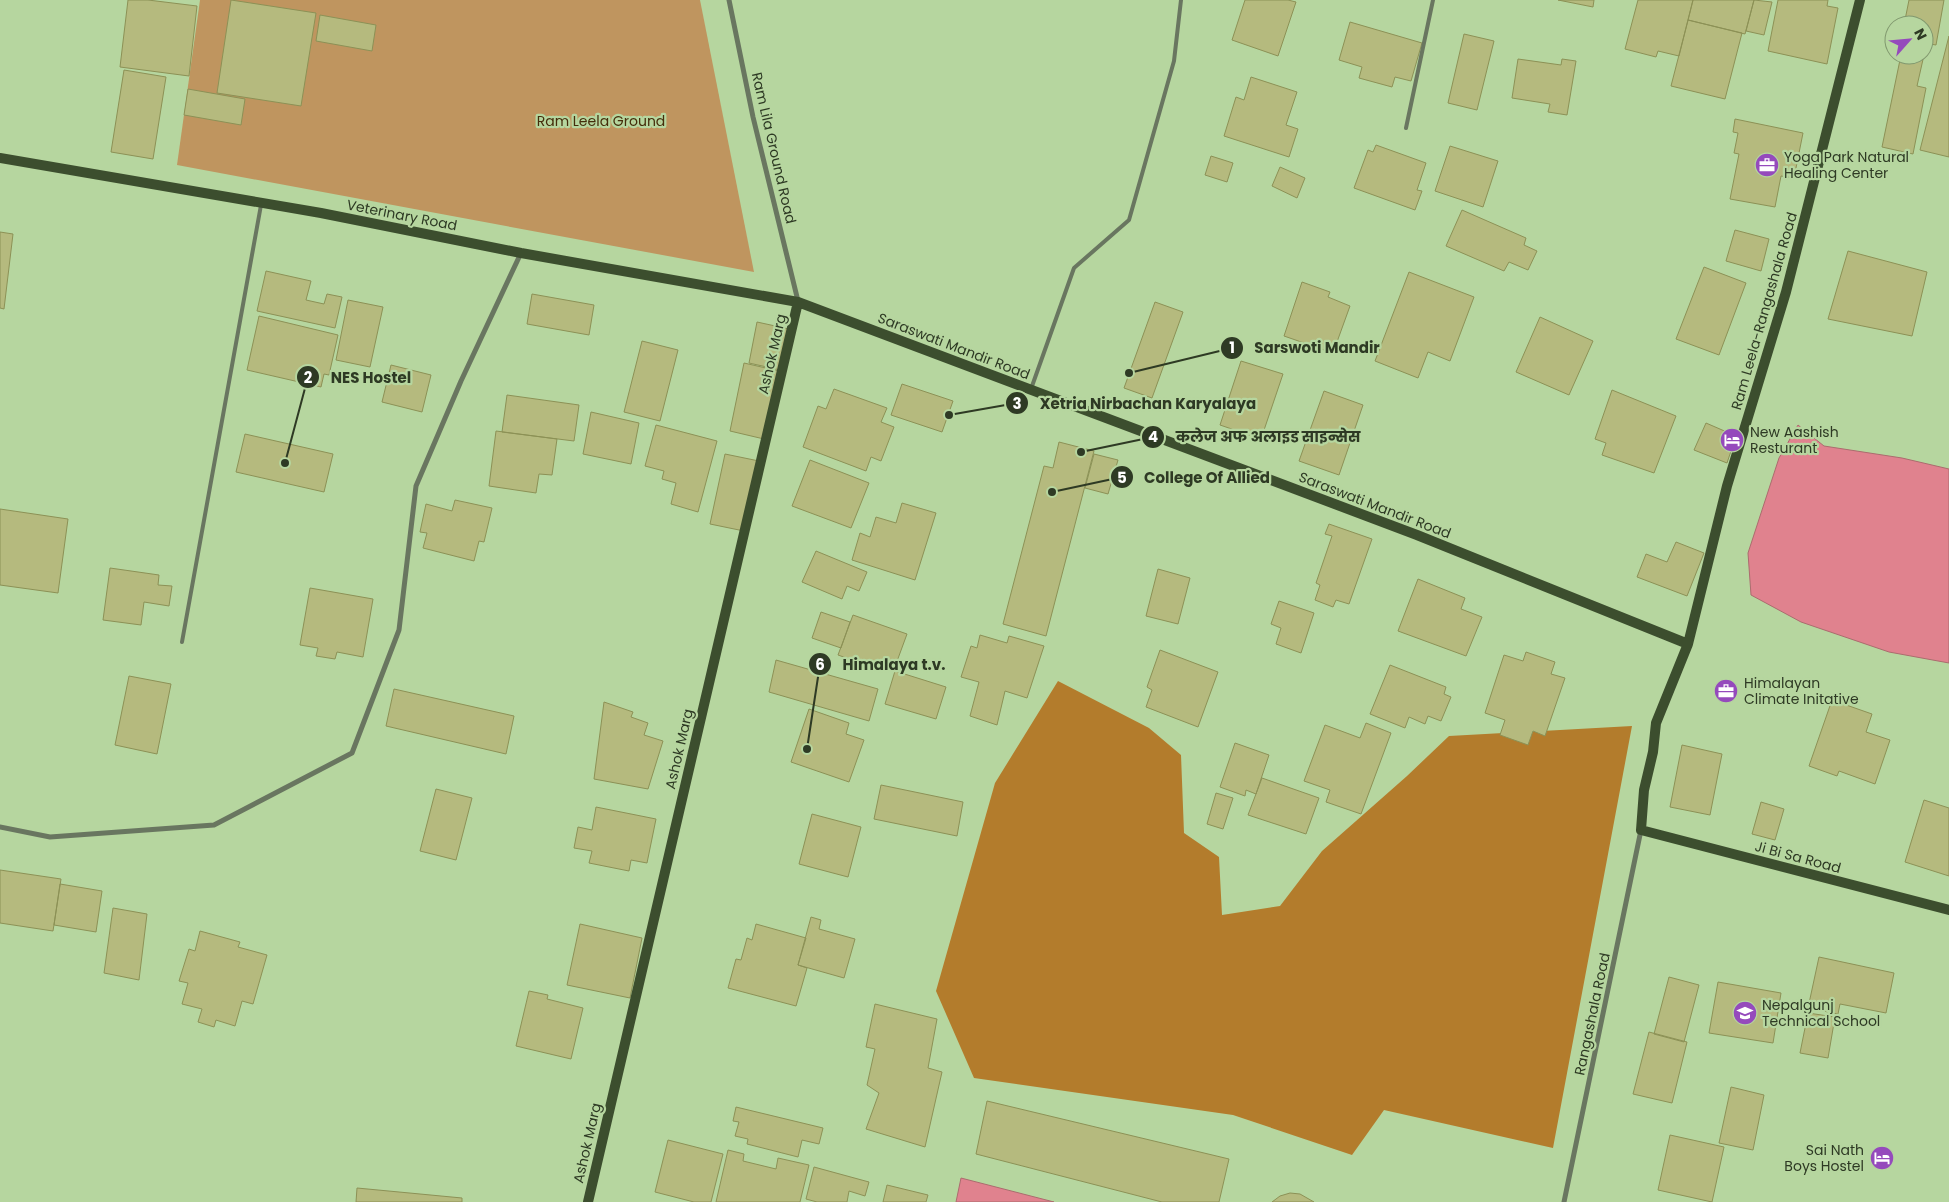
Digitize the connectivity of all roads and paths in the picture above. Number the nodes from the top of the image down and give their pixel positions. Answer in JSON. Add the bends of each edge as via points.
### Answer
{"nodes":[{"id":1,"x":729,"y":0,"type":"edge"},
{"id":2,"x":1182,"y":0,"type":"edge"},
{"id":3,"x":1433,"y":0,"type":"edge"},
{"id":4,"x":1860,"y":0,"type":"edge"},
{"id":5,"x":1406,"y":128,"type":"dead end"},
{"id":6,"x":0,"y":158,"type":"edge"},
{"id":7,"x":262,"y":202,"type":"junction"},
{"id":8,"x":521,"y":252,"type":"junction"},
{"id":9,"x":798,"y":302,"type":"junction"},
{"id":10,"x":1030,"y":389,"type":"junction"},
{"id":11,"x":182,"y":642,"type":"dead end"},
{"id":12,"x":1688,"y":644,"type":"junction"},
{"id":13,"x":0,"y":827,"type":"edge"},
{"id":14,"x":1641,"y":830,"type":"junction"},
{"id":15,"x":1949,"y":910,"type":"edge"},
{"id":16,"x":588,"y":1202,"type":"edge"},
{"id":17,"x":1564,"y":1202,"type":"edge"}],
"edges":[{"from":1,"to":9,"type":"street","name":"Ram Lila Ground Road"},
{"from":2,"to":10,"type":"lane","via":[[1174,61],[1129,220],[1074,268]]},
{"from":3,"to":5,"type":"lane"},
{"from":4,"to":12,"type":"street","name":"Ram Leela-Rangashala Road","via":[[1786,292],[1727,486]]},
{"from":6,"to":7,"type":"street","name":"Veterinary Road"},
{"from":7,"to":8,"type":"street","name":"Veterinary Road"},
{"from":7,"to":11,"type":"lane"},
{"from":8,"to":9,"type":"street","name":"Veterinary Road"},
{"from":8,"to":13,"type":"street","via":[[416,486],[400,630],[352,753],[214,824],[50,837]]},
{"from":9,"to":10,"type":"street","name":"Saraswati Mandir Road"},
{"from":9,"to":16,"type":"street","name":"Ashok Marg"},
{"from":10,"to":12,"type":"street","name":"Saraswati Mandir Road","via":[[1417,535]]},
{"from":12,"to":14,"type":"street","name":"Ram Leela-Rangashala Road","via":[[1656,722],[1644,790]]},
{"from":14,"to":15,"type":"street","name":"Ji Bi Sa Road"},
{"from":14,"to":17,"type":"street","name":"Rangashala Road"}]}
